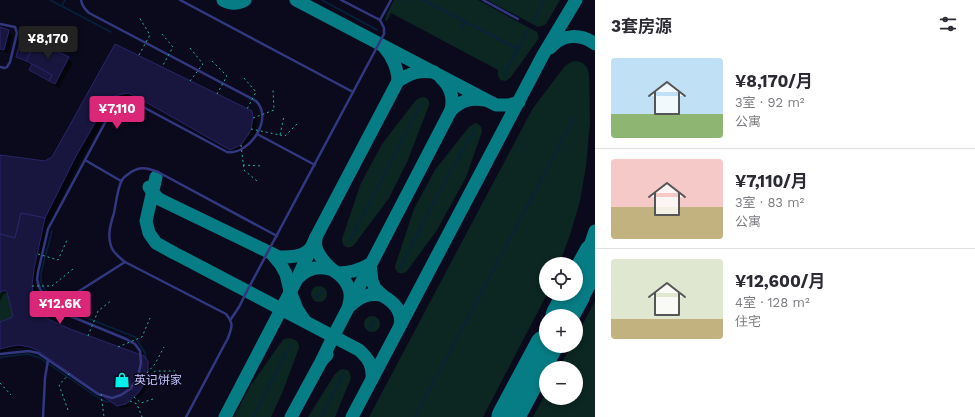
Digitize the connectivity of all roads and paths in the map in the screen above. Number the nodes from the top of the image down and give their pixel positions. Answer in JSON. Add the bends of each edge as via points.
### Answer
{"nodes":[{"id":1,"x":81,"y":0,"type":"edge"},
{"id":2,"x":180,"y":0,"type":"edge"},
{"id":3,"x":340,"y":0,"type":"edge"},
{"id":4,"x":391,"y":0,"type":"edge"},
{"id":5,"x":483,"y":0,"type":"edge"},
{"id":6,"x":140,"y":17,"type":"dead end"},
{"id":7,"x":518,"y":19,"type":"dead end"},
{"id":8,"x":380,"y":20,"type":"junction"},
{"id":9,"x":0,"y":24,"type":"edge"},
{"id":10,"x":162,"y":34,"type":"dead end"},
{"id":11,"x":190,"y":48,"type":"dead end"},
{"id":12,"x":138,"y":55,"type":"dead end"},
{"id":13,"x":212,"y":61,"type":"dead end"},
{"id":14,"x":0,"y":67,"type":"edge"},
{"id":15,"x":162,"y":67,"type":"dead end"},
{"id":16,"x":244,"y":78,"type":"dead end"},
{"id":17,"x":190,"y":81,"type":"dead end"},
{"id":18,"x":273,"y":89,"type":"dead end"},
{"id":19,"x":353,"y":92,"type":"junction"},
{"id":20,"x":217,"y":94,"type":"dead end"},
{"id":21,"x":247,"y":109,"type":"dead end"},
{"id":22,"x":284,"y":116,"type":"dead end"},
{"id":23,"x":253,"y":118,"type":"dead end"},
{"id":24,"x":298,"y":123,"type":"dead end"},
{"id":25,"x":251,"y":129,"type":"dead end"},
{"id":26,"x":257,"y":134,"type":"junction"},
{"id":27,"x":280,"y":135,"type":"junction"},
{"id":28,"x":241,"y":145,"type":"dead end"},
{"id":29,"x":85,"y":160,"type":"junction"},
{"id":30,"x":243,"y":165,"type":"junction"},
{"id":31,"x":315,"y":165,"type":"junction"},
{"id":32,"x":262,"y":166,"type":"dead end"},
{"id":33,"x":121,"y":181,"type":"junction"},
{"id":34,"x":257,"y":181,"type":"dead end"},
{"id":35,"x":277,"y":236,"type":"junction"},
{"id":36,"x":67,"y":240,"type":"dead end"},
{"id":37,"x":38,"y":254,"type":"dead end"},
{"id":38,"x":125,"y":262,"type":"junction"},
{"id":39,"x":73,"y":269,"type":"dead end"},
{"id":40,"x":32,"y":286,"type":"dead end"},
{"id":41,"x":112,"y":300,"type":"dead end"},
{"id":42,"x":54,"y":307,"type":"junction"},
{"id":43,"x":150,"y":318,"type":"dead end"},
{"id":44,"x":230,"y":320,"type":"junction"},
{"id":45,"x":88,"y":336,"type":"dead end"},
{"id":46,"x":118,"y":346,"type":"dead end"},
{"id":47,"x":164,"y":347,"type":"dead end"},
{"id":48,"x":0,"y":354,"type":"edge"},
{"id":49,"x":48,"y":360,"type":"junction"},
{"id":50,"x":175,"y":370,"type":"dead end"},
{"id":51,"x":70,"y":373,"type":"dead end"},
{"id":52,"x":147,"y":373,"type":"dead end"},
{"id":53,"x":146,"y":378,"type":"dead end"},
{"id":54,"x":0,"y":383,"type":"edge"},
{"id":55,"x":101,"y":394,"type":"dead end"},
{"id":56,"x":11,"y":395,"type":"dead end"},
{"id":57,"x":134,"y":397,"type":"dead end"},
{"id":58,"x":156,"y":398,"type":"dead end"},
{"id":59,"x":130,"y":401,"type":"dead end"},
{"id":60,"x":68,"y":410,"type":"dead end"},
{"id":61,"x":43,"y":417,"type":"edge"},
{"id":62,"x":104,"y":417,"type":"edge"},
{"id":63,"x":142,"y":417,"type":"edge"},
{"id":64,"x":186,"y":417,"type":"edge"}],
"edges":[{"from":1,"to":26,"type":"lane","via":[[89,13],[256,101],[262,112]]},
{"from":2,"to":19,"type":"lane"},
{"from":3,"to":8,"type":"lane"},
{"from":4,"to":8,"type":"lane"},
{"from":5,"to":7,"type":"lane"},
{"from":6,"to":12,"type":"path","bridge":true,"via":[[150,35]]},
{"from":8,"to":19,"type":"lane","via":[[384,34]]},
{"from":9,"to":14,"type":"lane","via":[[14,27],[16,33],[10,62],[7,67]]},
{"from":10,"to":15,"type":"path","bridge":true,"via":[[173,48]]},
{"from":11,"to":17,"type":"path","bridge":true,"via":[[203,64]]},
{"from":13,"to":20,"type":"path","bridge":true,"via":[[227,76]]},
{"from":16,"to":21,"type":"path","bridge":true,"via":[[256,92]]},
{"from":18,"to":23,"type":"path","bridge":true,"via":[[274,110]]},
{"from":19,"to":31,"type":"lane"},
{"from":22,"to":27,"type":"path","bridge":true},
{"from":24,"to":27,"type":"path","via":[[285,136]]},
{"from":25,"to":27,"type":"path","bridge":true},
{"from":26,"to":29,"type":"lane","via":[[239,151],[227,152],[126,99],[120,100],[112,107]]},
{"from":26,"to":31,"type":"lane"},
{"from":28,"to":30,"type":"path","bridge":true},
{"from":29,"to":33,"type":"lane"},
{"from":29,"to":42,"type":"lane","via":[[48,229],[38,272],[40,289]]},
{"from":30,"to":32,"type":"path"},
{"from":30,"to":34,"type":"path","bridge":true,"via":[[244,170]]},
{"from":31,"to":35,"type":"lane"},
{"from":33,"to":35,"type":"lane","via":[[134,170],[150,169]]},
{"from":33,"to":38,"type":"lane","via":[[109,241],[113,252]]},
{"from":35,"to":44,"type":"lane"},
{"from":36,"to":37,"type":"path","bridge":true,"via":[[58,260]]},
{"from":38,"to":42,"type":"lane"},
{"from":38,"to":44,"type":"lane","via":[[226,314]]},
{"from":39,"to":40,"type":"path","bridge":true,"via":[[52,286]]},
{"from":41,"to":45,"type":"path","bridge":true,"via":[[98,311]]},
{"from":42,"to":49,"type":"lane","via":[[135,344],[140,351],[141,363],[130,389],[112,398],[98,394]]},
{"from":43,"to":46,"type":"path","bridge":true,"via":[[142,337]]},
{"from":44,"to":64,"type":"lane","via":[[232,327],[228,338]]},
{"from":47,"to":52,"type":"path"},
{"from":48,"to":49,"type":"lane","via":[[29,351],[38,353]]},
{"from":49,"to":61,"type":"lane"},
{"from":50,"to":53,"type":"path","via":[[155,371]]},
{"from":51,"to":60,"type":"path","bridge":true,"via":[[59,385]]},
{"from":54,"to":56,"type":"path"},
{"from":55,"to":62,"type":"path","bridge":true},
{"from":57,"to":58,"type":"path","via":[[141,403]]},
{"from":59,"to":63,"type":"path","via":[[137,404]]}]}
